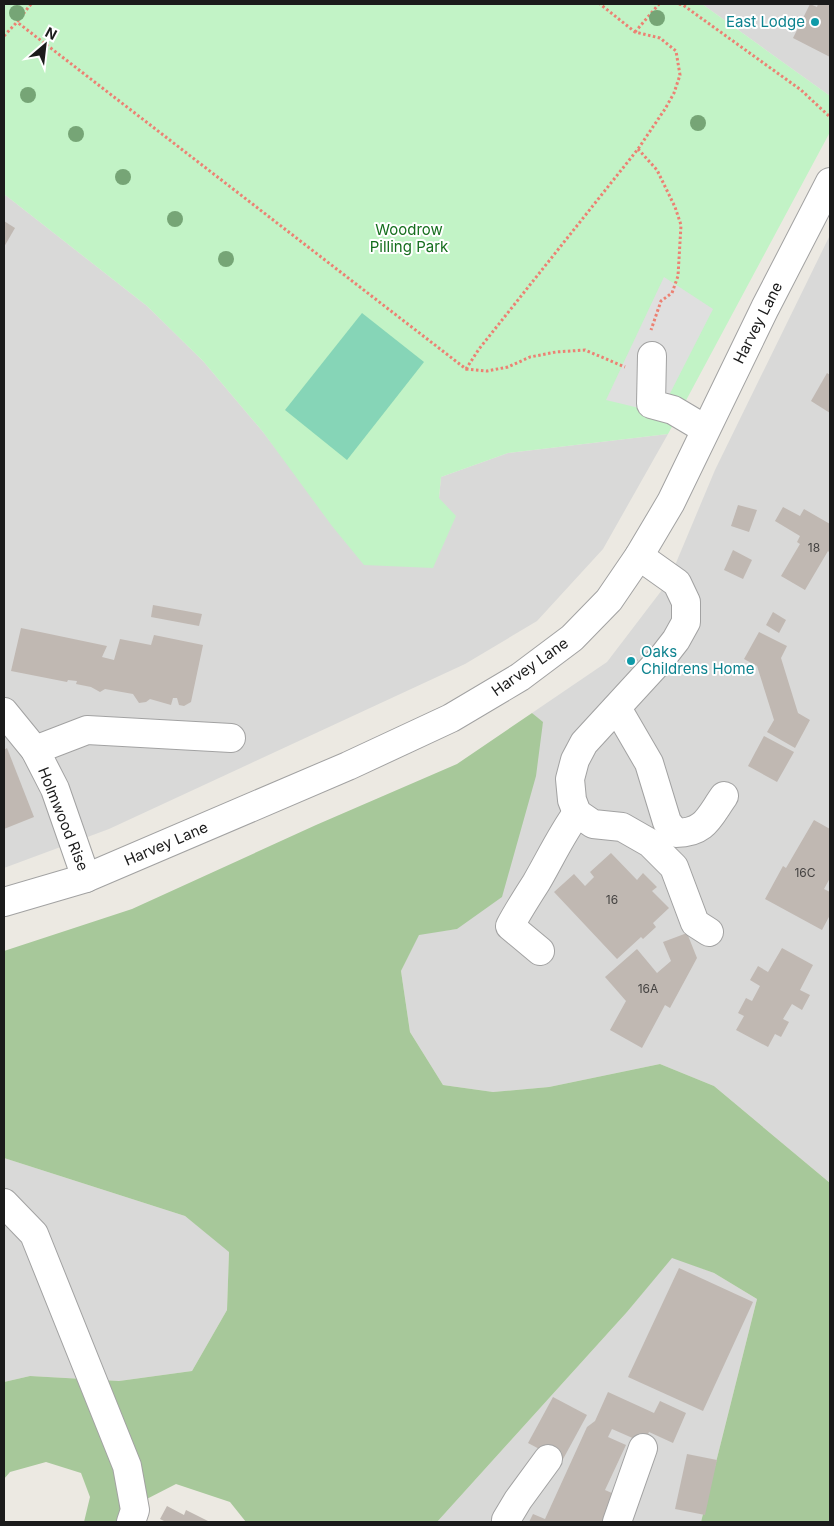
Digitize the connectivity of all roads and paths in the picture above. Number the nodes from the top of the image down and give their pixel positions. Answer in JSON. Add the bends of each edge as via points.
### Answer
{"nodes":[{"id":1,"x":31,"y":4,"type":"edge"},
{"id":2,"x":600,"y":4,"type":"edge"},
{"id":3,"x":658,"y":4,"type":"edge"},
{"id":4,"x":679,"y":4,"type":"edge"},
{"id":5,"x":17,"y":22,"type":"junction"},
{"id":6,"x":635,"y":32,"type":"junction"},
{"id":7,"x":4,"y":36,"type":"edge"},
{"id":8,"x":830,"y":117,"type":"edge"},
{"id":9,"x":638,"y":149,"type":"junction"},
{"id":10,"x":830,"y":182,"type":"edge"},
{"id":11,"x":652,"y":356,"type":"junction"},
{"id":12,"x":466,"y":369,"type":"junction"},
{"id":13,"x":706,"y":429,"type":"junction"},
{"id":14,"x":639,"y":556,"type":"junction"},
{"id":15,"x":617,"y":708,"type":"junction"},
{"id":16,"x":4,"y":712,"type":"edge"},
{"id":17,"x":231,"y":738,"type":"dead end"},
{"id":18,"x":35,"y":750,"type":"junction"},
{"id":19,"x":724,"y":796,"type":"dead end"},
{"id":20,"x":577,"y":813,"type":"junction"},
{"id":21,"x":86,"y":878,"type":"junction"},
{"id":22,"x":4,"y":902,"type":"edge"},
{"id":23,"x":709,"y":932,"type":"dead end"},
{"id":24,"x":540,"y":951,"type":"dead end"},
{"id":25,"x":4,"y":1203,"type":"edge"},
{"id":26,"x":643,"y":1448,"type":"dead end"},
{"id":27,"x":548,"y":1459,"type":"dead end"},
{"id":28,"x":131,"y":1522,"type":"edge"},
{"id":29,"x":507,"y":1522,"type":"edge"},
{"id":30,"x":617,"y":1522,"type":"edge"}],
"edges":[{"from":1,"to":5,"type":"path"},
{"from":2,"to":6,"type":"path"},
{"from":3,"to":6,"type":"path"},
{"from":4,"to":8,"type":"path","via":[[801,90]]},
{"from":5,"to":7,"type":"path"},
{"from":5,"to":12,"type":"path"},
{"from":6,"to":9,"type":"path","via":[[660,38],[676,51],[680,75],[674,93]]},
{"from":9,"to":11,"type":"path","via":[[657,170],[681,225],[678,276],[672,293],[661,301],[649,333]]},
{"from":9,"to":12,"type":"path"},
{"from":10,"to":13,"type":"street","name":"Harvey Lane"},
{"from":11,"to":12,"type":"path","via":[[639,366],[623,367],[585,350],[556,352],[487,371]]},
{"from":11,"to":13,"type":"street","via":[[651,404],[673,410]]},
{"from":13,"to":14,"type":"street","name":"Harvey Lane","via":[[671,502]]},
{"from":14,"to":15,"type":"street","via":[[677,583],[686,602],[686,622],[662,658]]},
{"from":14,"to":21,"type":"street","name":"Harvey Lane","via":[[609,600],[572,638],[520,677],[451,718],[348,766]]},
{"from":15,"to":19,"type":"street","via":[[649,763],[667,822],[676,832],[690,833],[702,826]]},
{"from":15,"to":20,"type":"street","via":[[584,743],[575,760],[570,779]]},
{"from":16,"to":18,"type":"street","name":"Holmwood Rise"},
{"from":17,"to":18,"type":"street","via":[[86,730]]},
{"from":18,"to":21,"type":"street","name":"Holmwood Rise","via":[[55,790]]},
{"from":20,"to":23,"type":"street","via":[[593,824],[622,828],[650,843],[674,867],[695,923]]},
{"from":20,"to":24,"type":"street","via":[[510,926]]},
{"from":21,"to":22,"type":"street","name":"Harvey Lane"},
{"from":25,"to":28,"type":"street","via":[[34,1234],[127,1466],[136,1510]]},
{"from":26,"to":30,"type":"street"},
{"from":27,"to":29,"type":"street","via":[[518,1500]]}]}
